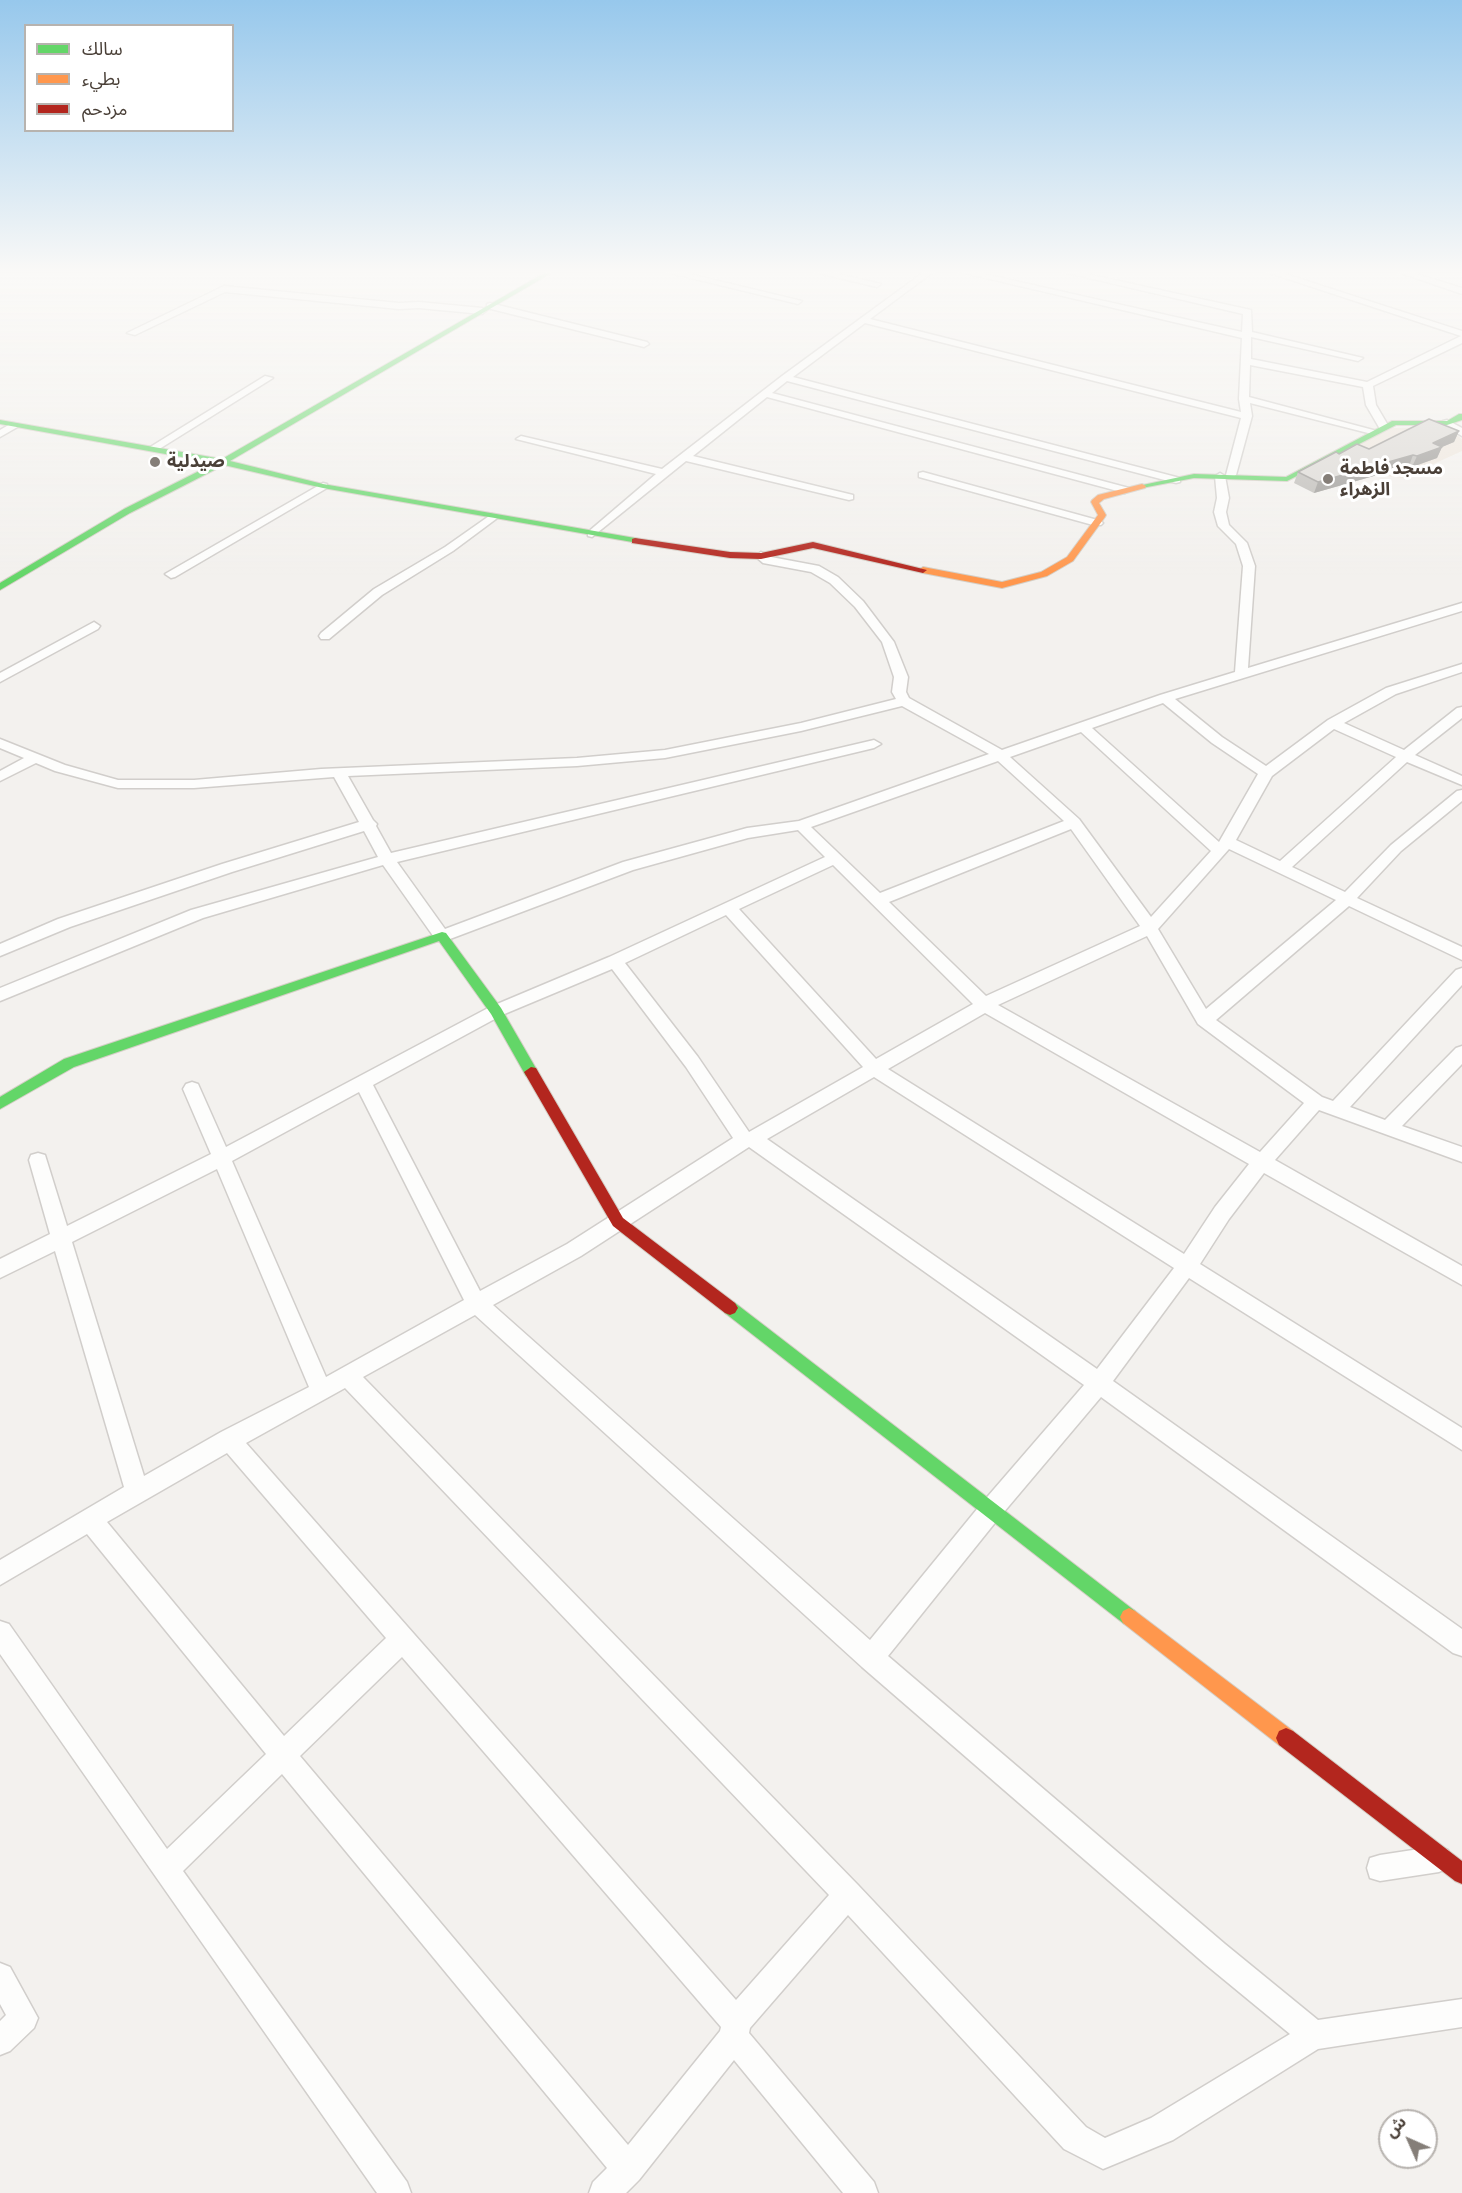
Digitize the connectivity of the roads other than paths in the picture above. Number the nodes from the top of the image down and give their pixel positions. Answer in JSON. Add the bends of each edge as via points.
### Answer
{"nodes":[{"id":1,"x":374,"y":374,"type":"edge"},
{"id":2,"x":790,"y":374,"type":"edge"},
{"id":3,"x":1079,"y":374,"type":"edge"},
{"id":4,"x":1246,"y":374,"type":"edge"},
{"id":5,"x":1314,"y":374,"type":"edge"},
{"id":6,"x":1390,"y":374,"type":"edge"},
{"id":7,"x":268,"y":378,"type":"dead end"},
{"id":8,"x":785,"y":378,"type":"junction"},
{"id":9,"x":1368,"y":385,"type":"junction"},
{"id":10,"x":766,"y":394,"type":"junction"},
{"id":11,"x":1244,"y":399,"type":"junction"},
{"id":12,"x":1246,"y":416,"type":"junction"},
{"id":13,"x":1462,"y":416,"type":"edge"},
{"id":14,"x":0,"y":422,"type":"edge"},
{"id":15,"x":1447,"y":423,"type":"junction"},
{"id":16,"x":16,"y":425,"type":"junction"},
{"id":17,"x":1378,"y":429,"type":"junction"},
{"id":18,"x":1462,"y":433,"type":"edge"},
{"id":19,"x":0,"y":434,"type":"edge"},
{"id":20,"x":521,"y":440,"type":"dead end"},
{"id":21,"x":152,"y":449,"type":"junction"},
{"id":22,"x":685,"y":457,"type":"junction"},
{"id":23,"x":223,"y":462,"type":"junction"},
{"id":24,"x":664,"y":473,"type":"junction"},
{"id":25,"x":923,"y":474,"type":"dead end"},
{"id":26,"x":1226,"y":476,"type":"junction"},
{"id":27,"x":1176,"y":480,"type":"junction"},
{"id":28,"x":323,"y":486,"type":"junction"},
{"id":29,"x":1125,"y":490,"type":"junction"},
{"id":30,"x":849,"y":497,"type":"dead end"},
{"id":31,"x":492,"y":518,"type":"junction"},
{"id":32,"x":1097,"y":523,"type":"junction"},
{"id":33,"x":592,"y":534,"type":"junction"},
{"id":34,"x":761,"y":556,"type":"junction"},
{"id":35,"x":171,"y":574,"type":"dead end"},
{"id":36,"x":1,"y":585,"type":"edge"},
{"id":37,"x":1462,"y":607,"type":"edge"},
{"id":38,"x":94,"y":626,"type":"dead end"},
{"id":39,"x":325,"y":636,"type":"dead end"},
{"id":40,"x":1462,"y":668,"type":"edge"},
{"id":41,"x":1241,"y":676,"type":"junction"},
{"id":42,"x":0,"y":678,"type":"edge"},
{"id":43,"x":1165,"y":698,"type":"junction"},
{"id":44,"x":904,"y":701,"type":"junction"},
{"id":45,"x":1462,"y":711,"type":"edge"},
{"id":46,"x":1333,"y":723,"type":"junction"},
{"id":47,"x":1083,"y":727,"type":"junction"},
{"id":48,"x":0,"y":743,"type":"edge"},
{"id":49,"x":874,"y":744,"type":"dead end"},
{"id":50,"x":999,"y":754,"type":"junction"},
{"id":51,"x":1405,"y":756,"type":"junction"},
{"id":52,"x":35,"y":758,"type":"junction"},
{"id":53,"x":339,"y":772,"type":"junction"},
{"id":54,"x":1266,"y":773,"type":"junction"},
{"id":55,"x":0,"y":777,"type":"edge"},
{"id":56,"x":1462,"y":781,"type":"edge"},
{"id":57,"x":1462,"y":794,"type":"edge"},
{"id":58,"x":1074,"y":822,"type":"junction"},
{"id":59,"x":370,"y":825,"type":"junction"},
{"id":60,"x":801,"y":825,"type":"junction"},
{"id":61,"x":1223,"y":846,"type":"junction"},
{"id":62,"x":835,"y":858,"type":"junction"},
{"id":63,"x":387,"y":859,"type":"junction"},
{"id":64,"x":1281,"y":868,"type":"junction"},
{"id":65,"x":1347,"y":899,"type":"junction"},
{"id":66,"x":878,"y":900,"type":"junction"},
{"id":67,"x":728,"y":907,"type":"junction"},
{"id":68,"x":1150,"y":928,"type":"junction"},
{"id":69,"x":442,"y":936,"type":"junction"},
{"id":70,"x":0,"y":950,"type":"edge"},
{"id":71,"x":1462,"y":954,"type":"edge"},
{"id":72,"x":615,"y":961,"type":"junction"},
{"id":73,"x":1462,"y":974,"type":"edge"},
{"id":74,"x":0,"y":994,"type":"edge"},
{"id":75,"x":985,"y":1005,"type":"junction"},
{"id":76,"x":496,"y":1011,"type":"junction"},
{"id":77,"x":1204,"y":1020,"type":"junction"},
{"id":78,"x":1462,"y":1053,"type":"edge"},
{"id":79,"x":874,"y":1069,"type":"junction"},
{"id":80,"x":363,"y":1082,"type":"junction"},
{"id":81,"x":192,"y":1089,"type":"dead end"},
{"id":82,"x":1316,"y":1102,"type":"junction"},
{"id":83,"x":0,"y":1104,"type":"edge"},
{"id":84,"x":1338,"y":1108,"type":"junction"},
{"id":85,"x":1389,"y":1127,"type":"junction"},
{"id":86,"x":748,"y":1140,"type":"junction"},
{"id":87,"x":1462,"y":1155,"type":"edge"},
{"id":88,"x":221,"y":1158,"type":"junction"},
{"id":89,"x":38,"y":1160,"type":"dead end"},
{"id":90,"x":1262,"y":1162,"type":"junction"},
{"id":91,"x":618,"y":1222,"type":"junction"},
{"id":92,"x":61,"y":1237,"type":"junction"},
{"id":93,"x":1187,"y":1266,"type":"junction"},
{"id":94,"x":0,"y":1269,"type":"edge"},
{"id":95,"x":1462,"y":1276,"type":"edge"},
{"id":96,"x":476,"y":1303,"type":"junction"},
{"id":97,"x":347,"y":1374,"type":"junction"},
{"id":98,"x":1099,"y":1383,"type":"junction"},
{"id":99,"x":322,"y":1391,"type":"junction"},
{"id":100,"x":229,"y":1439,"type":"junction"},
{"id":101,"x":1462,"y":1440,"type":"edge"},
{"id":102,"x":137,"y":1491,"type":"junction"},
{"id":103,"x":990,"y":1510,"type":"junction"},
{"id":104,"x":90,"y":1520,"type":"junction"},
{"id":105,"x":0,"y":1573,"type":"edge"},
{"id":106,"x":0,"y":1633,"type":"edge"},
{"id":107,"x":403,"y":1639,"type":"junction"},
{"id":108,"x":1462,"y":1644,"type":"edge"},
{"id":109,"x":871,"y":1658,"type":"junction"},
{"id":110,"x":283,"y":1755,"type":"junction"},
{"id":111,"x":1451,"y":1867,"type":"edge"},
{"id":112,"x":1380,"y":1868,"type":"dead end"},
{"id":113,"x":165,"y":1869,"type":"junction"},
{"id":114,"x":848,"y":1895,"type":"junction"},
{"id":115,"x":0,"y":1977,"type":"edge"},
{"id":116,"x":1462,"y":2013,"type":"edge"},
{"id":117,"x":735,"y":2030,"type":"junction"},
{"id":118,"x":1314,"y":2035,"type":"junction"},
{"id":119,"x":0,"y":2041,"type":"edge"},
{"id":120,"x":628,"y":2169,"type":"junction"},
{"id":121,"x":396,"y":2193,"type":"edge"},
{"id":122,"x":604,"y":2193,"type":"edge"},
{"id":123,"x":863,"y":2193,"type":"edge"}],
"edges":[{"from":1,"to":23,"type":"street"},
{"from":2,"to":8,"type":"street"},
{"from":3,"to":12,"type":"street"},
{"from":4,"to":11,"type":"street"},
{"from":5,"to":9,"type":"street"},
{"from":6,"to":9,"type":"street"},
{"from":7,"to":21,"type":"street"},
{"from":8,"to":10,"type":"street"},
{"from":8,"to":27,"type":"street"},
{"from":9,"to":17,"type":"street"},
{"from":10,"to":22,"type":"street"},
{"from":10,"to":29,"type":"street"},
{"from":11,"to":12,"type":"street"},
{"from":11,"to":17,"type":"street"},
{"from":12,"to":26,"type":"street"},
{"from":13,"to":15,"type":"street"},
{"from":14,"to":16,"type":"street"},
{"from":15,"to":17,"type":"street","via":[[1395,423]]},
{"from":15,"to":18,"type":"street"},
{"from":16,"to":19,"type":"street"},
{"from":16,"to":21,"type":"street"},
{"from":17,"to":26,"type":"street","via":[[1287,478]]},
{"from":20,"to":24,"type":"street"},
{"from":21,"to":23,"type":"street"},
{"from":22,"to":24,"type":"street"},
{"from":22,"to":30,"type":"street"},
{"from":23,"to":28,"type":"street"},
{"from":23,"to":36,"type":"street"},
{"from":24,"to":33,"type":"street"},
{"from":25,"to":32,"type":"street"},
{"from":26,"to":27,"type":"street"},
{"from":26,"to":41,"type":"street","via":[[1220,513],[1224,525],[1241,543],[1249,566]]},
{"from":27,"to":29,"type":"street"},
{"from":28,"to":31,"type":"street"},
{"from":28,"to":35,"type":"street"},
{"from":29,"to":32,"type":"street","via":[[1095,502],[1102,515]]},
{"from":31,"to":33,"type":"street"},
{"from":31,"to":39,"type":"street","via":[[378,592]]},
{"from":32,"to":34,"type":"street","via":[[1070,559],[1044,574],[1002,585],[823,546],[793,547]]},
{"from":33,"to":34,"type":"street","via":[[730,555]]},
{"from":34,"to":44,"type":"street","via":[[767,561],[815,569],[834,580],[859,604],[888,642],[901,677],[899,692]]},
{"from":37,"to":41,"type":"street"},
{"from":38,"to":42,"type":"street"},
{"from":40,"to":46,"type":"street","via":[[1391,691]]},
{"from":41,"to":43,"type":"street"},
{"from":43,"to":47,"type":"street"},
{"from":43,"to":54,"type":"street"},
{"from":44,"to":50,"type":"street"},
{"from":44,"to":53,"type":"street","via":[[801,727],[665,754],[577,762]]},
{"from":45,"to":51,"type":"street"},
{"from":46,"to":51,"type":"street"},
{"from":46,"to":54,"type":"street"},
{"from":47,"to":50,"type":"street"},
{"from":47,"to":61,"type":"street"},
{"from":48,"to":52,"type":"street"},
{"from":49,"to":63,"type":"street"},
{"from":50,"to":58,"type":"street"},
{"from":50,"to":60,"type":"street"},
{"from":51,"to":56,"type":"street"},
{"from":51,"to":64,"type":"street"},
{"from":52,"to":53,"type":"street","via":[[118,784],[194,784]]},
{"from":52,"to":55,"type":"street"},
{"from":53,"to":59,"type":"street"},
{"from":54,"to":61,"type":"street"},
{"from":57,"to":65,"type":"street","via":[[1396,848]]},
{"from":58,"to":66,"type":"street"},
{"from":58,"to":68,"type":"street"},
{"from":59,"to":63,"type":"street"},
{"from":59,"to":70,"type":"street","via":[[75,919]]},
{"from":60,"to":62,"type":"street"},
{"from":60,"to":69,"type":"street","via":[[747,833],[628,866]]},
{"from":61,"to":64,"type":"street"},
{"from":61,"to":68,"type":"street"},
{"from":62,"to":66,"type":"street"},
{"from":62,"to":67,"type":"street"},
{"from":63,"to":69,"type":"street"},
{"from":63,"to":74,"type":"street","via":[[197,914]]},
{"from":64,"to":65,"type":"street"},
{"from":65,"to":71,"type":"street"},
{"from":65,"to":77,"type":"street"},
{"from":66,"to":75,"type":"street"},
{"from":67,"to":72,"type":"street"},
{"from":67,"to":79,"type":"street"},
{"from":68,"to":75,"type":"street"},
{"from":68,"to":77,"type":"street"},
{"from":69,"to":76,"type":"street"},
{"from":69,"to":83,"type":"street","via":[[69,1063]]},
{"from":72,"to":76,"type":"street"},
{"from":72,"to":86,"type":"street"},
{"from":73,"to":84,"type":"street"},
{"from":75,"to":79,"type":"street"},
{"from":75,"to":90,"type":"street"},
{"from":76,"to":80,"type":"street"},
{"from":76,"to":91,"type":"street"},
{"from":77,"to":82,"type":"street"},
{"from":78,"to":85,"type":"street"},
{"from":79,"to":86,"type":"street"},
{"from":79,"to":93,"type":"street"},
{"from":80,"to":88,"type":"street"},
{"from":80,"to":96,"type":"street"},
{"from":81,"to":88,"type":"street"},
{"from":82,"to":84,"type":"street"},
{"from":82,"to":90,"type":"street"},
{"from":84,"to":85,"type":"street"},
{"from":85,"to":87,"type":"street"},
{"from":86,"to":91,"type":"street"},
{"from":86,"to":98,"type":"street"},
{"from":88,"to":92,"type":"street"},
{"from":88,"to":99,"type":"street"},
{"from":89,"to":92,"type":"street"},
{"from":90,"to":93,"type":"street"},
{"from":90,"to":95,"type":"street"},
{"from":91,"to":96,"type":"street"},
{"from":91,"to":103,"type":"street"},
{"from":92,"to":94,"type":"street"},
{"from":92,"to":102,"type":"street"},
{"from":93,"to":98,"type":"street"},
{"from":93,"to":101,"type":"street"},
{"from":96,"to":97,"type":"street"},
{"from":96,"to":109,"type":"street"},
{"from":97,"to":99,"type":"street"},
{"from":97,"to":114,"type":"street"},
{"from":98,"to":103,"type":"street"},
{"from":98,"to":108,"type":"street"},
{"from":99,"to":100,"type":"street"},
{"from":100,"to":102,"type":"street"},
{"from":100,"to":107,"type":"street"},
{"from":102,"to":104,"type":"street"},
{"from":103,"to":109,"type":"street"},
{"from":103,"to":111,"type":"street"},
{"from":104,"to":105,"type":"street"},
{"from":104,"to":110,"type":"street"},
{"from":106,"to":113,"type":"street"},
{"from":107,"to":110,"type":"street"},
{"from":107,"to":117,"type":"street"},
{"from":109,"to":118,"type":"street"},
{"from":110,"to":113,"type":"street"},
{"from":110,"to":120,"type":"street"},
{"from":111,"to":112,"type":"street"},
{"from":113,"to":121,"type":"street"},
{"from":114,"to":117,"type":"street"},
{"from":114,"to":118,"type":"street","via":[[1075,2138],[1103,2154],[1162,2129]]},
{"from":115,"to":119,"type":"street","via":[[24,2018]]},
{"from":116,"to":118,"type":"street"},
{"from":117,"to":120,"type":"street"},
{"from":117,"to":123,"type":"street"},
{"from":120,"to":122,"type":"street"}]}
